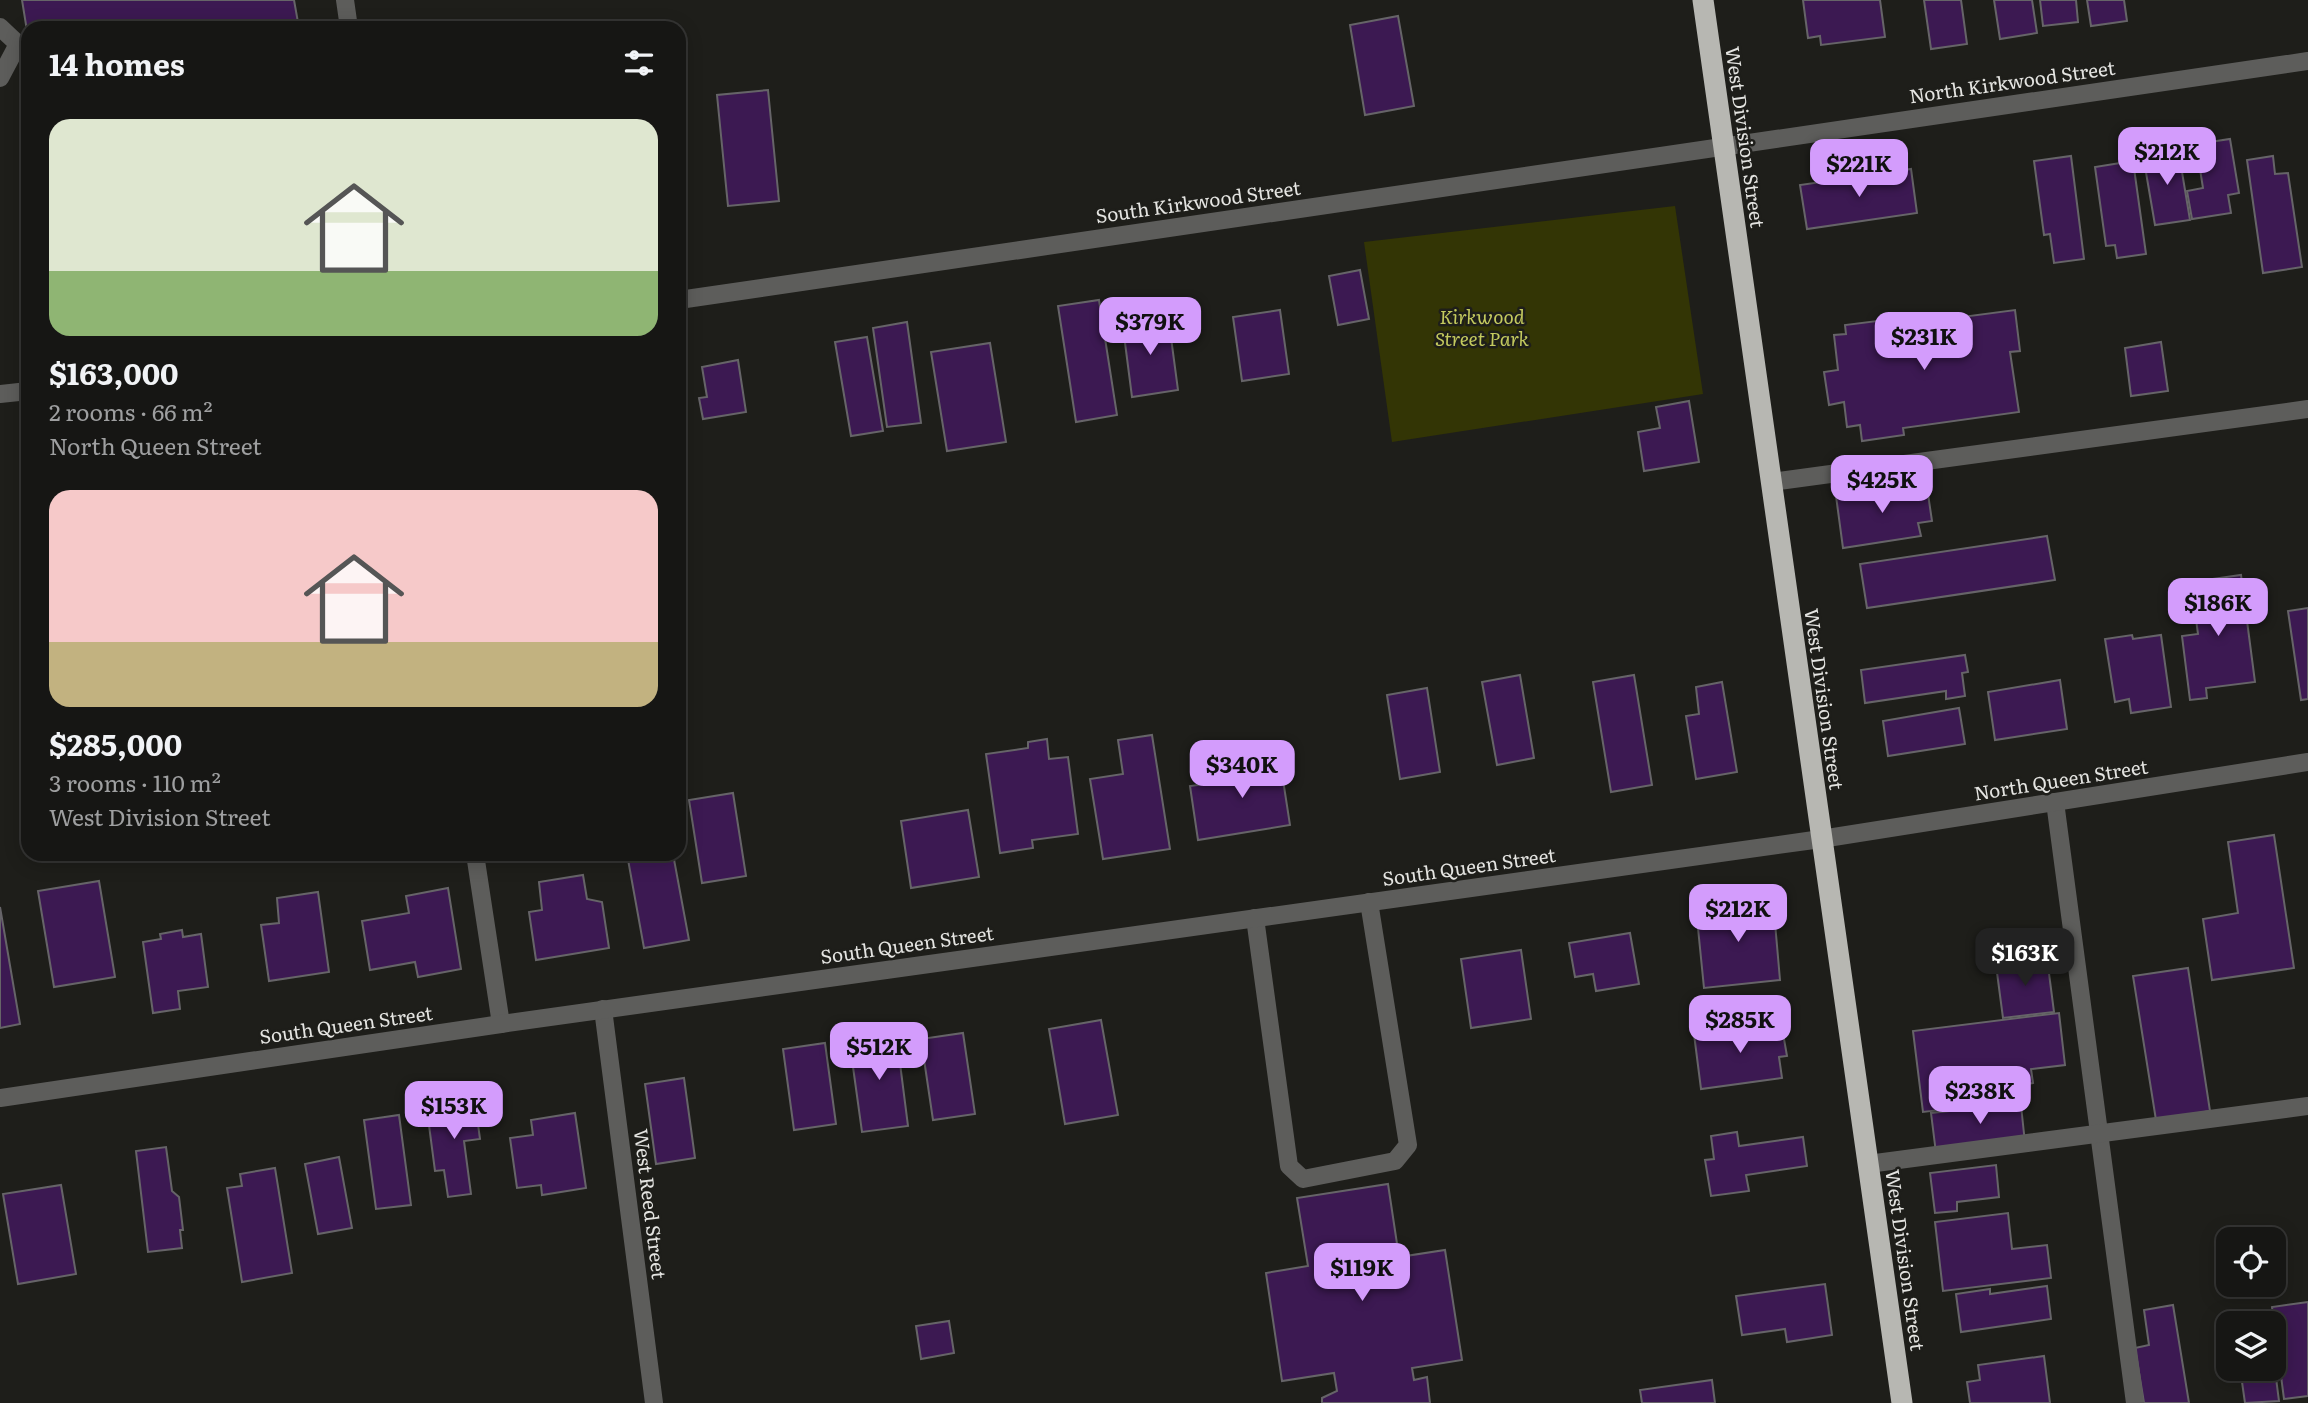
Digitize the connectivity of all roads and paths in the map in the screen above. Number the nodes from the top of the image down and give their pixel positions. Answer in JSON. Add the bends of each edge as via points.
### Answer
{"nodes":[{"id":1,"x":345,"y":0,"type":"edge"},
{"id":2,"x":1703,"y":0,"type":"edge"},
{"id":3,"x":348,"y":21,"type":"edge"},
{"id":4,"x":0,"y":27,"type":"edge"},
{"id":5,"x":2308,"y":61,"type":"edge"},
{"id":6,"x":0,"y":78,"type":"edge"},
{"id":7,"x":1723,"y":145,"type":"junction"},
{"id":8,"x":686,"y":299,"type":"edge"},
{"id":9,"x":21,"y":392,"type":"edge"},
{"id":10,"x":0,"y":394,"type":"edge"},
{"id":11,"x":2308,"y":409,"type":"edge"},
{"id":12,"x":1772,"y":482,"type":"junction"},
{"id":13,"x":2308,"y":762,"type":"edge"},
{"id":14,"x":2055,"y":802,"type":"junction"},
{"id":15,"x":1821,"y":839,"type":"junction"},
{"id":16,"x":476,"y":861,"type":"edge"},
{"id":17,"x":1370,"y":902,"type":"junction"},
{"id":18,"x":1255,"y":918,"type":"junction"},
{"id":19,"x":603,"y":1009,"type":"junction"},
{"id":20,"x":501,"y":1024,"type":"junction"},
{"id":21,"x":0,"y":1098,"type":"edge"},
{"id":22,"x":2308,"y":1106,"type":"edge"},
{"id":23,"x":2099,"y":1134,"type":"junction"},
{"id":24,"x":1868,"y":1164,"type":"junction"},
{"id":25,"x":654,"y":1403,"type":"edge"},
{"id":26,"x":1902,"y":1403,"type":"edge"},
{"id":27,"x":2135,"y":1403,"type":"edge"}],
"edges":[{"from":1,"to":3,"type":"street"},
{"from":2,"to":7,"type":"highway","name":"West Division Street"},
{"from":4,"to":6,"type":"street","via":[[18,44]]},
{"from":5,"to":7,"type":"street","name":"North Kirkwood Street"},
{"from":7,"to":8,"type":"street","name":"South Kirkwood Street"},
{"from":7,"to":12,"type":"highway","name":"West Division Street"},
{"from":9,"to":10,"type":"street"},
{"from":11,"to":12,"type":"street"},
{"from":12,"to":15,"type":"highway","name":"West Division Street"},
{"from":13,"to":14,"type":"street","name":"North Queen Street"},
{"from":14,"to":15,"type":"street","name":"North Queen Street"},
{"from":14,"to":23,"type":"street"},
{"from":15,"to":17,"type":"street","name":"South Queen Street"},
{"from":15,"to":24,"type":"highway","name":"West Division Street"},
{"from":16,"to":20,"type":"street"},
{"from":17,"to":18,"type":"street","name":"South Queen Street"},
{"from":17,"to":18,"type":"street","via":[[1408,1145],[1395,1161],[1303,1179],[1289,1166]]},
{"from":18,"to":19,"type":"street","name":"South Queen Street"},
{"from":19,"to":20,"type":"street","name":"South Queen Street"},
{"from":19,"to":25,"type":"street","name":"West Reed Street"},
{"from":20,"to":21,"type":"street","name":"South Queen Street"},
{"from":22,"to":23,"type":"street"},
{"from":23,"to":24,"type":"street"},
{"from":23,"to":27,"type":"street"},
{"from":24,"to":26,"type":"highway","name":"West Division Street"}]}
